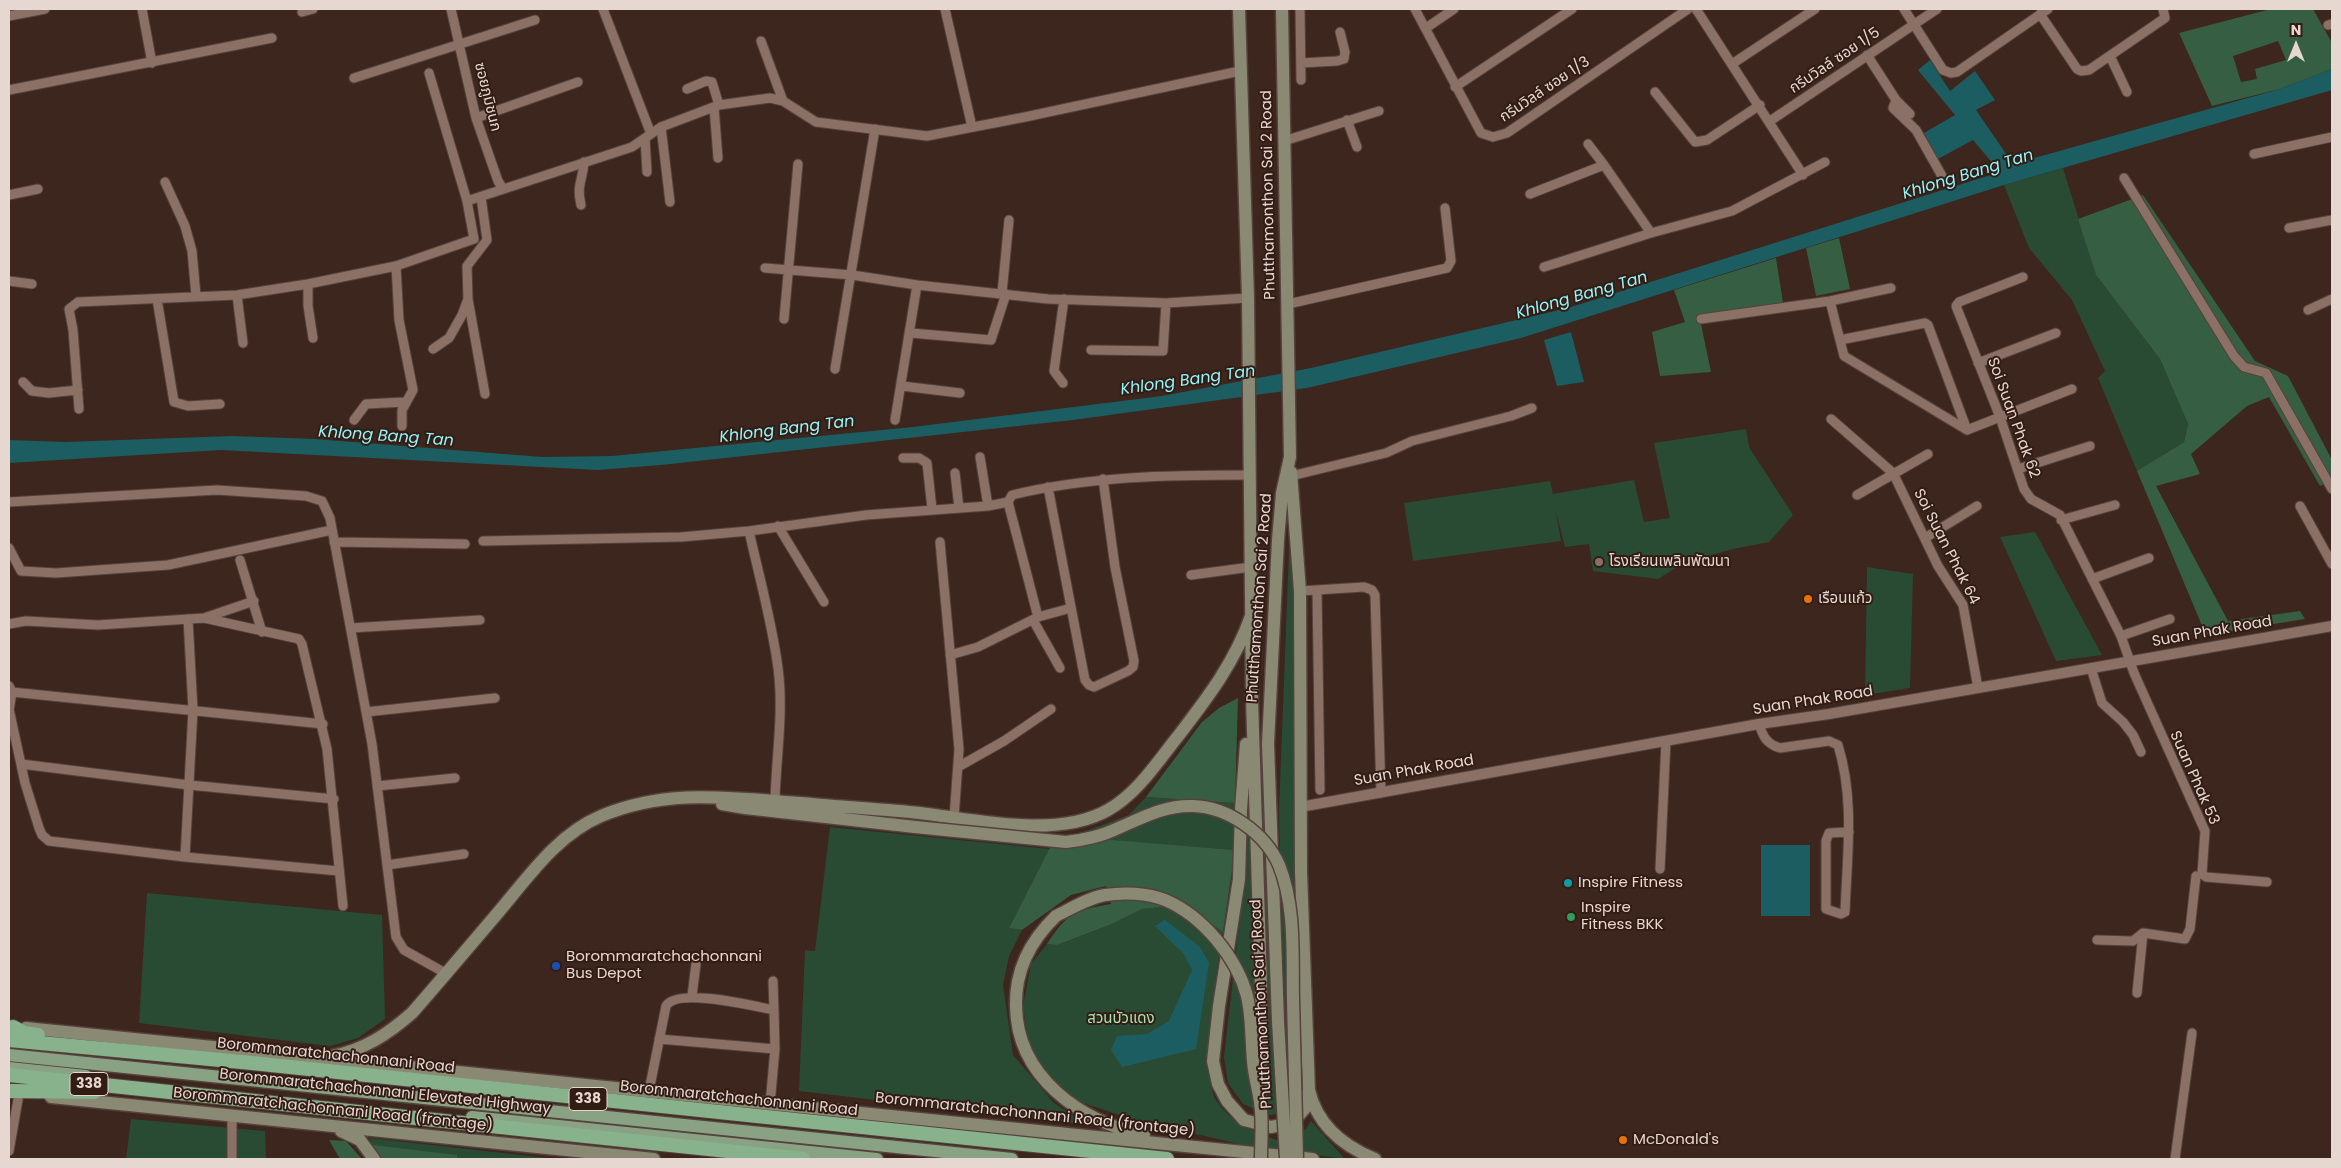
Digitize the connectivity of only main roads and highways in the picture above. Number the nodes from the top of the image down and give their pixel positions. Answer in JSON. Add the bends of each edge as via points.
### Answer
{"nodes":[{"id":1,"x":1239,"y":9,"type":"edge"},
{"id":2,"x":1282,"y":9,"type":"edge"},
{"id":3,"x":1290,"y":457,"type":"junction"},
{"id":4,"x":1251,"y":616,"type":"junction"},
{"id":5,"x":1252,"y":699,"type":"junction"},
{"id":6,"x":702,"y":795,"type":"junction"},
{"id":7,"x":10,"y":1031,"type":"edge"},
{"id":8,"x":9,"y":1055,"type":"edge"},
{"id":9,"x":318,"y":1058,"type":"junction"},
{"id":10,"x":9,"y":1068,"type":"edge"},
{"id":11,"x":9,"y":1075,"type":"edge"},
{"id":12,"x":1309,"y":1090,"type":"junction"},
{"id":13,"x":12,"y":1093,"type":"edge"},
{"id":14,"x":170,"y":1093,"type":"junction"},
{"id":15,"x":1260,"y":1102,"type":"junction"},
{"id":16,"x":333,"y":1127,"type":"junction"},
{"id":17,"x":1207,"y":1148,"type":"junction"},
{"id":18,"x":374,"y":1159,"type":"edge"},
{"id":19,"x":654,"y":1159,"type":"edge"},
{"id":20,"x":803,"y":1159,"type":"edge"},
{"id":21,"x":877,"y":1159,"type":"edge"},
{"id":22,"x":1012,"y":1159,"type":"edge"},
{"id":23,"x":1167,"y":1159,"type":"edge"},
{"id":24,"x":1261,"y":1159,"type":"edge"},
{"id":25,"x":1286,"y":1159,"type":"edge"},
{"id":26,"x":1297,"y":1159,"type":"edge"},
{"id":27,"x":1313,"y":1159,"type":"edge"},
{"id":28,"x":1375,"y":1159,"type":"edge"}],
"edges":[{"from":1,"to":4,"type":"main road","name":"Phutthamonthon Sai 2 Road","via":[[1248,298]]},
{"from":2,"to":3,"type":"main road","name":"Phutthamonthon Sai 2 Road"},
{"from":3,"to":12,"type":"main road","via":[[1300,591],[1300,807]]},
{"from":3,"to":25,"type":"main road","name":"Phutthamonthon Sai 2 Road","bridge":true,"via":[[1282,493],[1278,540],[1268,744]]},
{"from":4,"to":5,"type":"main road","name":"Phutthamonthon Sai 2 Road"},
{"from":4,"to":6,"type":"main road","via":[[1230,665],[1213,691],[1142,782],[1107,811],[1086,819],[1050,827]]},
{"from":5,"to":12,"type":"main road","via":[[1242,785],[1239,879],[1213,1062],[1218,1084],[1227,1101],[1244,1120],[1254,1123],[1270,1127],[1292,1123],[1307,1106]]},
{"from":5,"to":15,"type":"main road","name":"Phutthamonthon Sai 2 Road","bridge":true,"via":[[1258,868]]},
{"from":6,"to":9,"type":"main road","via":[[637,804],[598,817],[571,834],[545,857],[412,1013],[382,1036],[355,1050]]},
{"from":6,"to":26,"type":"main road","bridge":true,"via":[[720,804],[745,808],[1066,842],[1112,831],[1160,810],[1193,806],[1232,816],[1249,828],[1272,853],[1288,890]]},
{"from":7,"to":9,"type":"main road","name":"Borommaratchachonnani Road (frontage)","number":"338"},
{"from":7,"to":23,"type":"highway","name":"Borommaratchachonnani Road","number":"338","via":[[82,1043],[142,1048],[163,1054]]},
{"from":8,"to":22,"type":"main road","name":"Borommaratchachonnani Elevated Highway","number":"338"},
{"from":9,"to":17,"type":"main road","name":"Borommaratchachonnani Road (frontage)","number":"338"},
{"from":10,"to":21,"type":"main road","name":"Borommaratchachonnani Elevated Highway","number":"338"},
{"from":11,"to":14,"type":"highway","number":"338"},
{"from":12,"to":28,"type":"main road","via":[[1312,1105],[1331,1131],[1341,1141]]},
{"from":13,"to":14,"type":"highway"},
{"from":13,"to":16,"type":"main road","name":"Borommaratchachonnani Road (frontage)","number":"338"},
{"from":14,"to":20,"type":"highway","number":"338"},
{"from":15,"to":17,"type":"main road","bridge":true,"via":[[1255,1084],[1246,996],[1225,951],[1206,930],[1165,900],[1142,895],[1104,896],[1078,904],[1056,916],[1028,951],[1015,991],[1019,1034],[1025,1054],[1035,1070],[1076,1108],[1098,1121],[1130,1132]]},
{"from":15,"to":24,"type":"main road","name":"Phutthamonthon Sai 2 Road","bridge":true},
{"from":16,"to":18,"type":"main road","via":[[360,1140]]},
{"from":16,"to":19,"type":"main road","name":"Borommaratchachonnani Road (frontage)","number":"338"},
{"from":17,"to":27,"type":"main road","name":"Borommaratchachonnani Road (frontage)","number":"338"}]}
